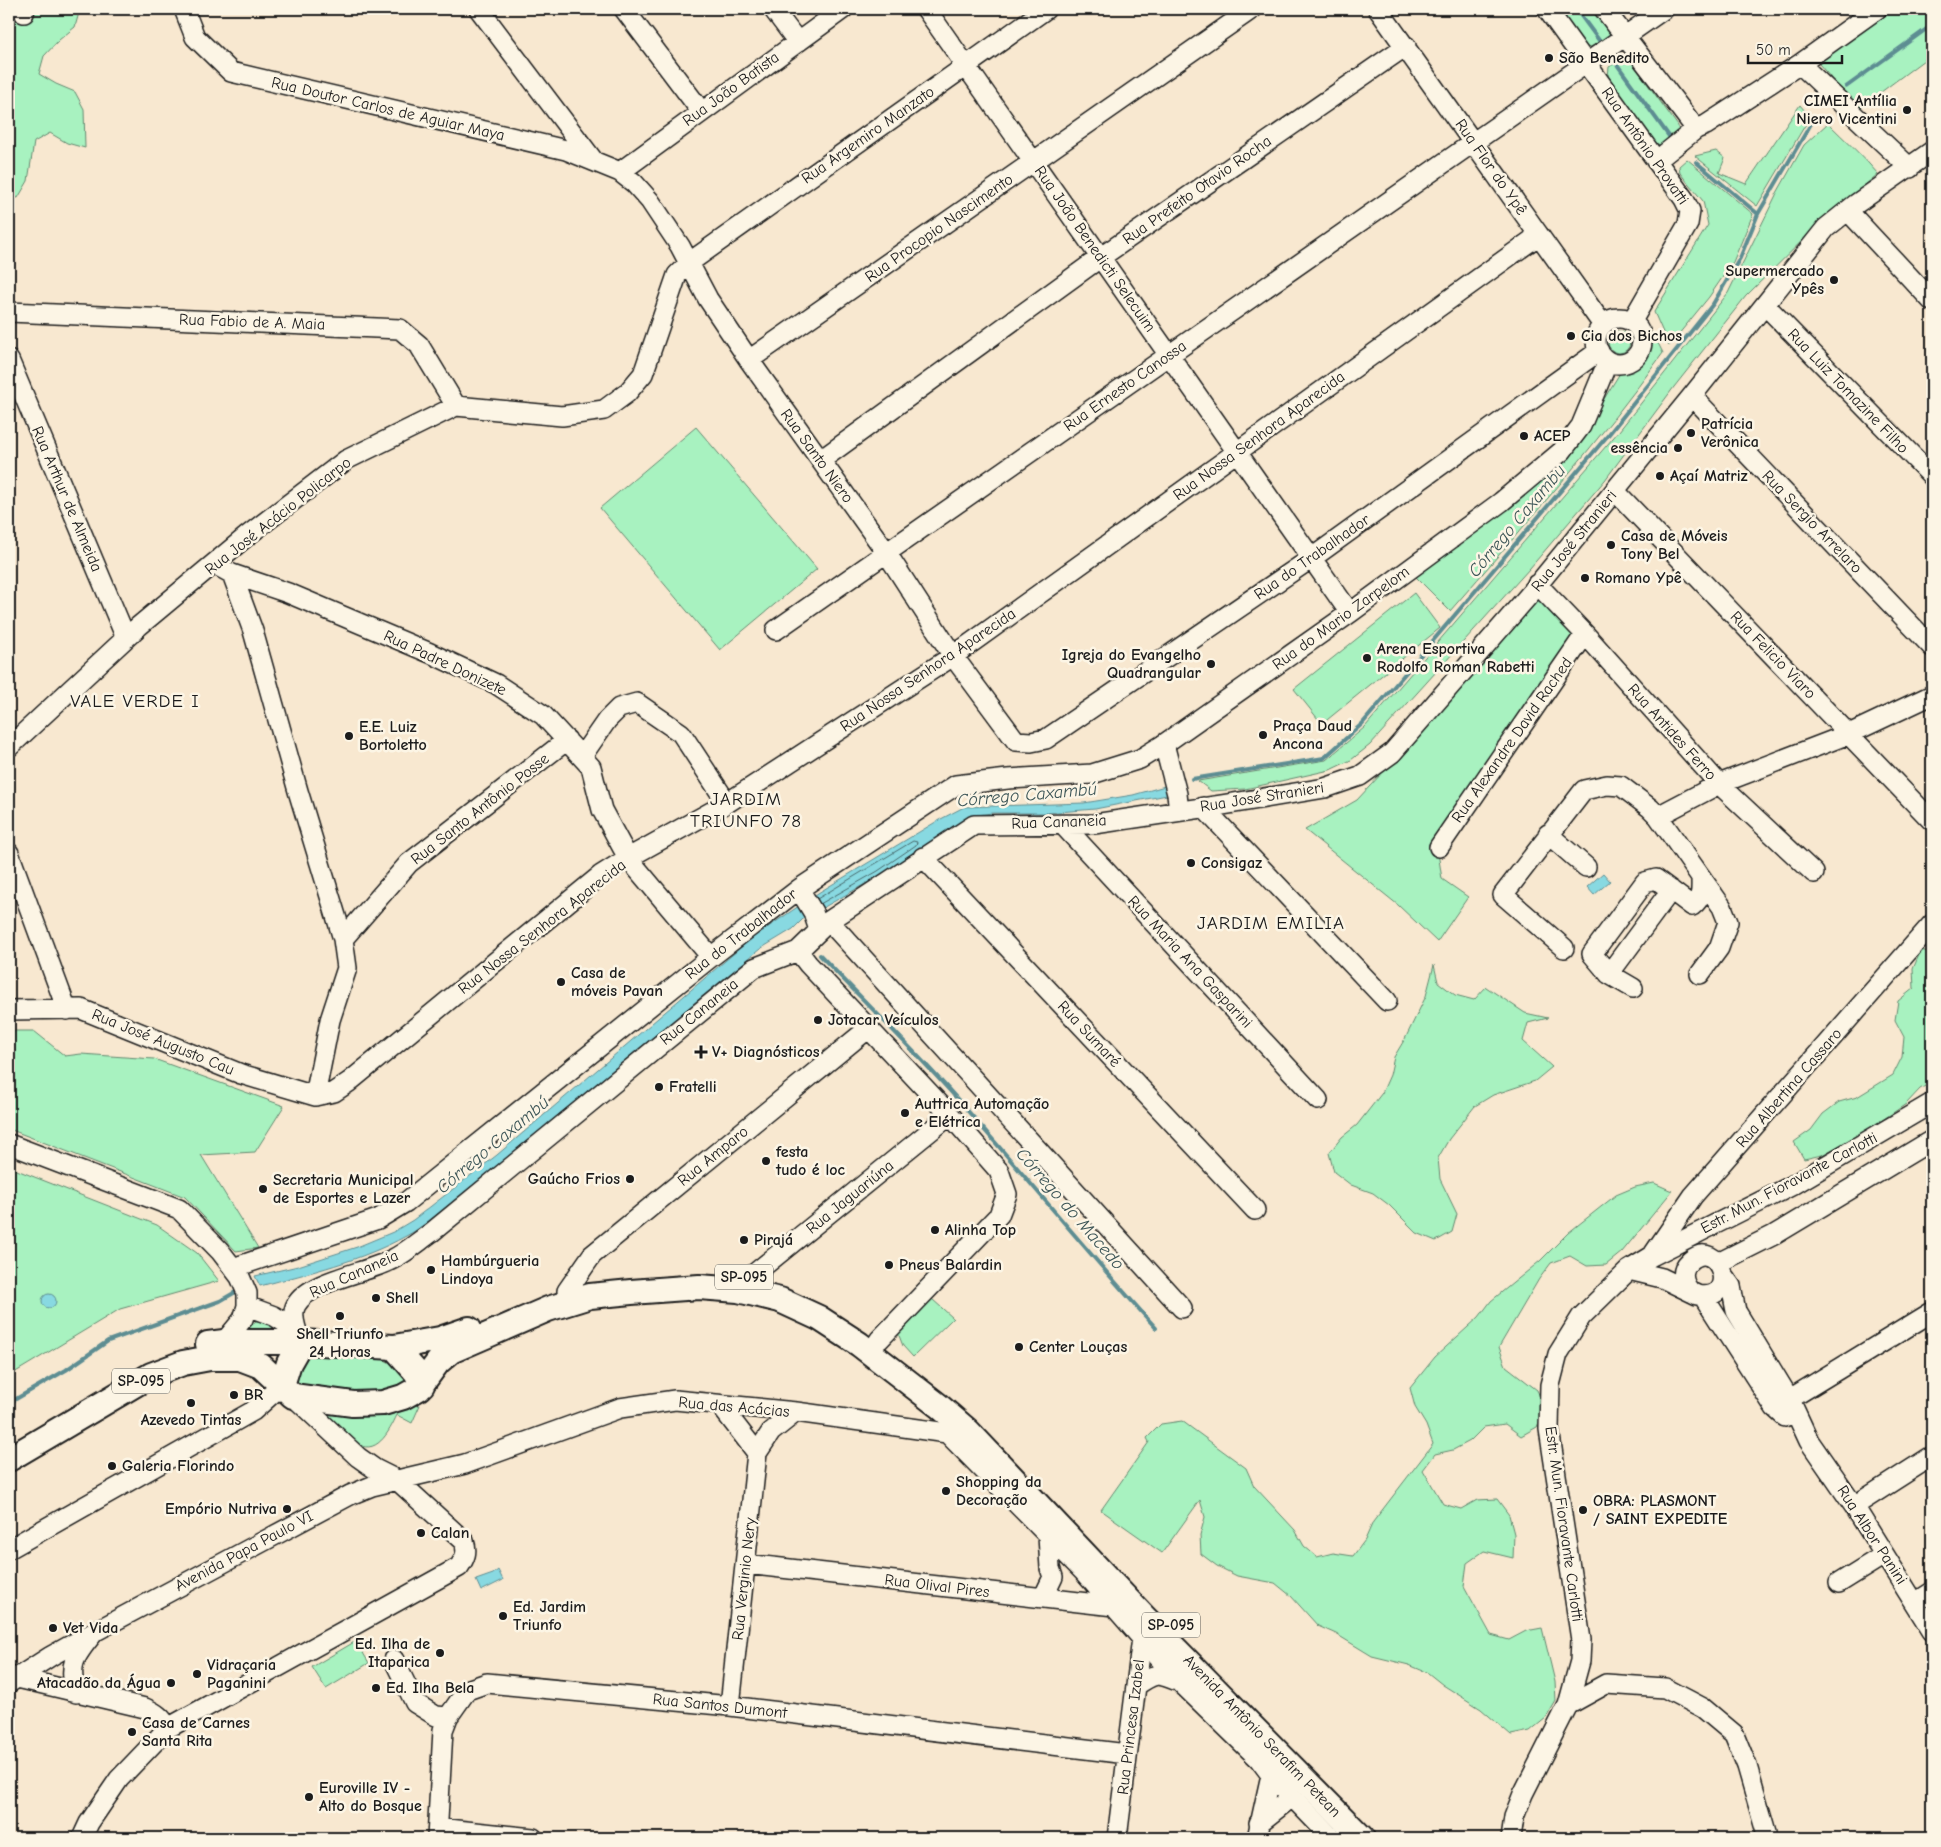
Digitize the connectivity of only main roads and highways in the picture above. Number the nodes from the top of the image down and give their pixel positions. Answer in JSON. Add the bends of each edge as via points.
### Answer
{"nodes":[{"id":1,"x":298,"y":1335,"type":"junction"},
{"id":2,"x":394,"y":1346,"type":"junction"},
{"id":3,"x":216,"y":1350,"type":"junction"},
{"id":4,"x":422,"y":1385,"type":"junction"},
{"id":5,"x":288,"y":1390,"type":"junction"},
{"id":6,"x":9,"y":1440,"type":"edge"},
{"id":7,"x":9,"y":1459,"type":"edge"},
{"id":8,"x":9,"y":1470,"type":"edge"},
{"id":9,"x":1092,"y":1562,"type":"junction"},
{"id":10,"x":1362,"y":1838,"type":"edge"},
{"id":11,"x":1380,"y":1838,"type":"edge"}],
"edges":[{"from":1,"to":2,"type":"main road","name":"Avenida Antônio Serafim Petean","number":"SP-095"},
{"from":1,"to":3,"type":"main road","name":"Avenida Antônio Serafim Petean","number":"SP-095"},
{"from":1,"to":5,"type":"main road","via":[[289,1364]]},
{"from":2,"to":4,"type":"main road","via":[[416,1372]]},
{"from":2,"to":9,"type":"main road","name":"Avenida Antônio Serafim Petean","number":"SP-095","via":[[440,1339],[544,1299],[588,1285],[629,1278],[696,1273],[749,1278],[784,1286],[820,1302],[879,1340],[964,1411]]},
{"from":3,"to":5,"type":"main road","name":"Avenida Antônio Serafim Petean","number":"SP-095","via":[[261,1366]]},
{"from":3,"to":6,"type":"main road","name":"Avenida Antônio Serafim Petean","number":"SP-095","via":[[178,1352]]},
{"from":3,"to":7,"type":"main road","name":"Avenida Antônio Serafim Petean","number":"SP-095","via":[[151,1375]]},
{"from":3,"to":8,"type":"main road"},
{"from":4,"to":5,"type":"main road","number":"SP-095","via":[[403,1397],[383,1403],[353,1404]]},
{"from":4,"to":9,"type":"main road","name":"Avenida Antônio Serafim Petean","number":"SP-095","via":[[451,1350],[548,1309],[590,1296],[699,1287],[738,1290],[780,1300],[819,1318],[859,1344]]},
{"from":9,"to":10,"type":"main road","name":"Avenida Antônio Serafim Petean","number":"SP-095","via":[[1143,1627]]},
{"from":9,"to":11,"type":"main road","name":"Avenida Antônio Serafim Petean","number":"SP-095"}]}
